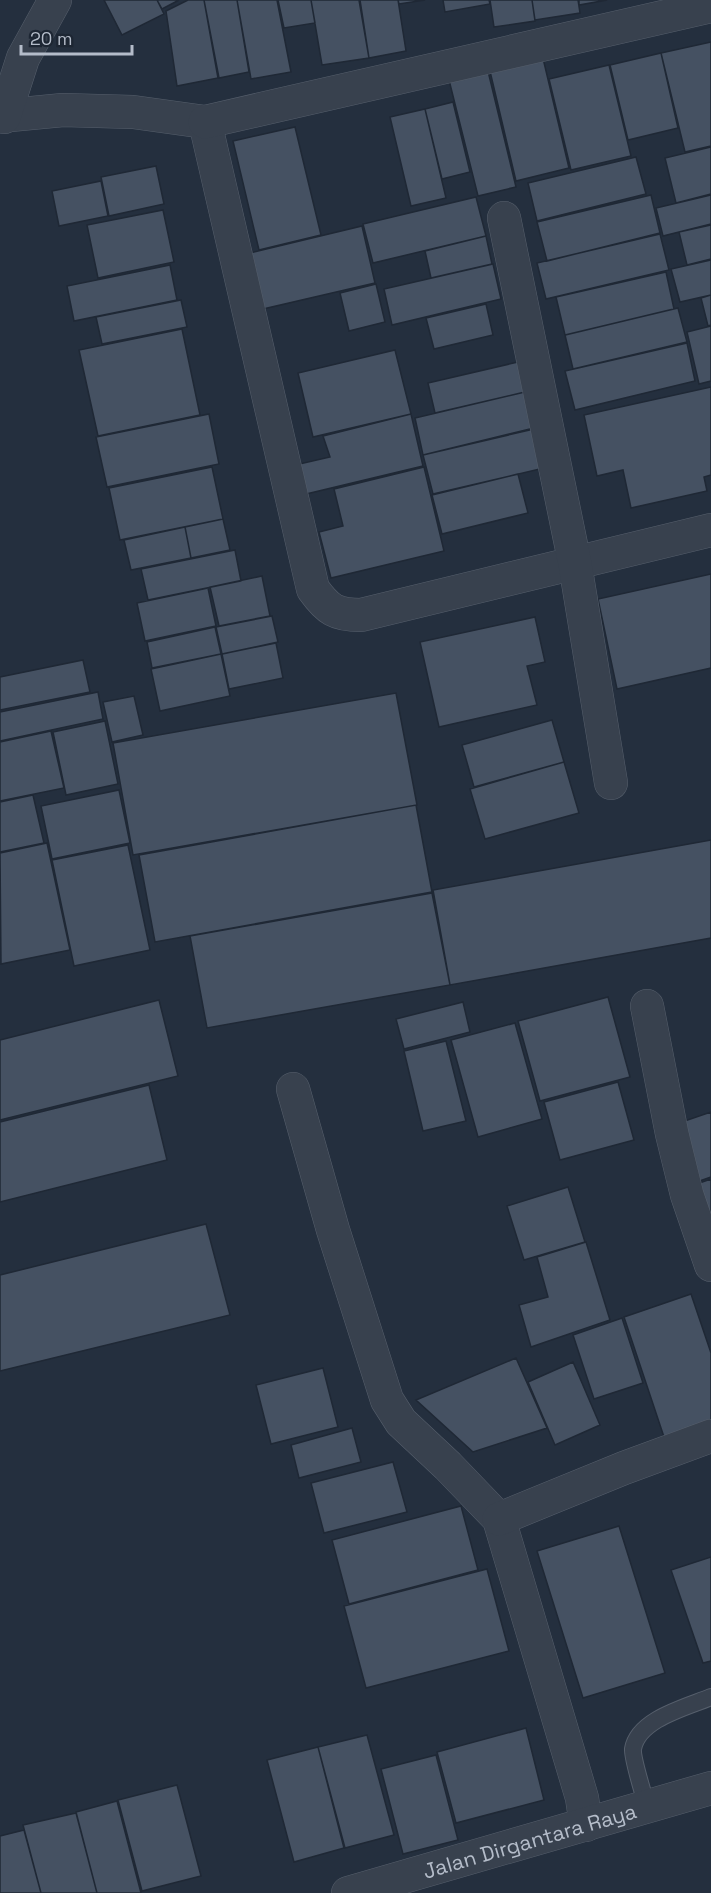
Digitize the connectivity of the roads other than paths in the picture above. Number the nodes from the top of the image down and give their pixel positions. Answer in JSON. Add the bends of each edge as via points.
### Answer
{"nodes":[{"id":1,"x":55,"y":0,"type":"edge"},
{"id":2,"x":711,"y":6,"type":"edge"},
{"id":3,"x":1,"y":117,"type":"edge"},
{"id":4,"x":205,"y":122,"type":"junction"},
{"id":5,"x":504,"y":218,"type":"dead end"},
{"id":6,"x":711,"y":530,"type":"edge"},
{"id":7,"x":575,"y":564,"type":"junction"},
{"id":8,"x":611,"y":783,"type":"dead end"},
{"id":9,"x":647,"y":1006,"type":"dead end"},
{"id":10,"x":293,"y":1089,"type":"dead end"},
{"id":11,"x":711,"y":1265,"type":"edge"},
{"id":12,"x":711,"y":1436,"type":"edge"},
{"id":13,"x":499,"y":1519,"type":"junction"},
{"id":14,"x":711,"y":1697,"type":"edge"},
{"id":15,"x":711,"y":1788,"type":"edge"},
{"id":16,"x":647,"y":1807,"type":"junction"},
{"id":17,"x":586,"y":1825,"type":"junction"},
{"id":18,"x":348,"y":1893,"type":"edge"}],
"edges":[{"from":1,"to":3,"type":"street","via":[[23,58]]},
{"from":2,"to":4,"type":"street"},
{"from":3,"to":4,"type":"street","via":[[63,110],[133,112]]},
{"from":4,"to":7,"type":"street","via":[[313,589],[324,605],[344,615],[361,615]]},
{"from":5,"to":7,"type":"street"},
{"from":6,"to":7,"type":"street"},
{"from":7,"to":8,"type":"street"},
{"from":9,"to":11,"type":"street","via":[[687,1195]]},
{"from":10,"to":13,"type":"street","via":[[387,1400],[401,1422]]},
{"from":12,"to":13,"type":"street"},
{"from":13,"to":17,"type":"street","via":[[582,1798]]},
{"from":14,"to":16,"type":"lane","via":[[657,1719],[639,1735],[633,1750]]},
{"from":15,"to":16,"type":"street","name":"Jalan Dirgantara Raya"},
{"from":16,"to":17,"type":"street","name":"Jalan Dirgantara Raya"},
{"from":17,"to":18,"type":"street","name":"Jalan Dirgantara Raya"}]}
